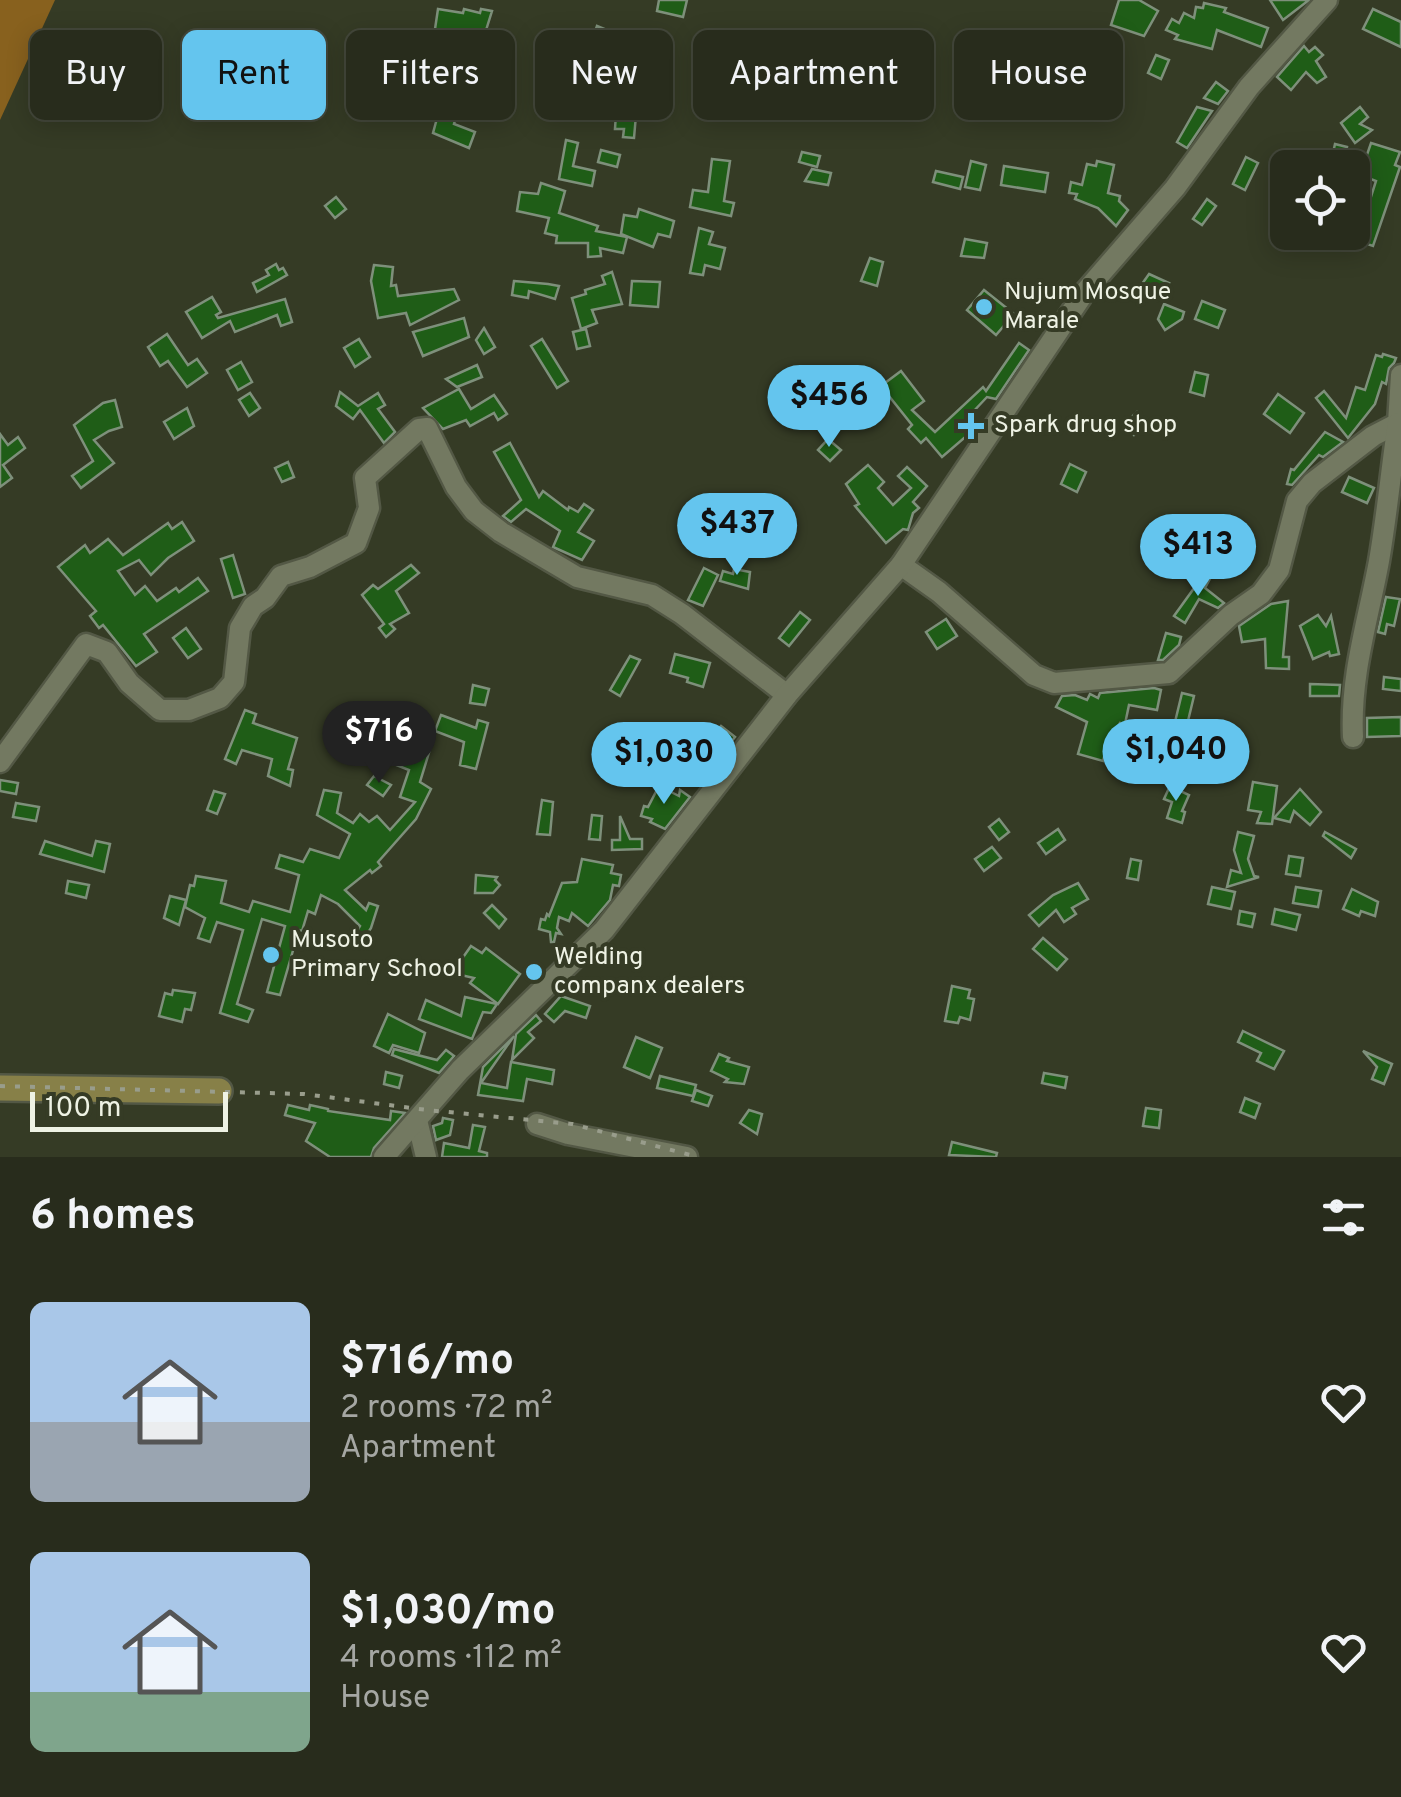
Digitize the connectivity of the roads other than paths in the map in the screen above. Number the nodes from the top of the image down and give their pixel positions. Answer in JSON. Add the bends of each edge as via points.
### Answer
{"nodes":[{"id":1,"x":1327,"y":0,"type":"edge"},
{"id":2,"x":1401,"y":375,"type":"edge"},
{"id":3,"x":1398,"y":422,"type":"junction"},
{"id":4,"x":901,"y":565,"type":"junction"},
{"id":5,"x":787,"y":695,"type":"junction"},
{"id":6,"x":1353,"y":737,"type":"dead end"},
{"id":7,"x":0,"y":762,"type":"edge"},
{"id":8,"x":0,"y":1088,"type":"edge"},
{"id":9,"x":219,"y":1091,"type":"dead end"},
{"id":10,"x":417,"y":1120,"type":"junction"},
{"id":11,"x":537,"y":1124,"type":"dead end"},
{"id":12,"x":649,"y":1153,"type":"edge"},
{"id":13,"x":384,"y":1157,"type":"edge"},
{"id":14,"x":426,"y":1157,"type":"edge"},
{"id":15,"x":687,"y":1157,"type":"edge"}],
"edges":[{"from":1,"to":4,"type":"street","via":[[1249,86],[1084,293]]},
{"from":2,"to":3,"type":"street"},
{"from":3,"to":4,"type":"street","via":[[1312,483],[1297,501],[1279,570],[1169,673],[1054,682],[1034,675]]},
{"from":3,"to":6,"type":"street","via":[[1355,669]]},
{"from":4,"to":5,"type":"street"},
{"from":5,"to":7,"type":"street","via":[[652,594],[577,578],[501,532],[456,487],[427,428],[406,437],[365,478],[369,508],[356,543],[281,576],[253,606],[240,628],[234,682],[220,698],[189,710],[160,710],[106,652],[86,644]]},
{"from":5,"to":10,"type":"street","via":[[604,930]]},
{"from":8,"to":9,"type":"main road"},
{"from":10,"to":13,"type":"street"},
{"from":10,"to":14,"type":"street"},
{"from":11,"to":12,"type":"street"},
{"from":12,"to":15,"type":"street"}]}
